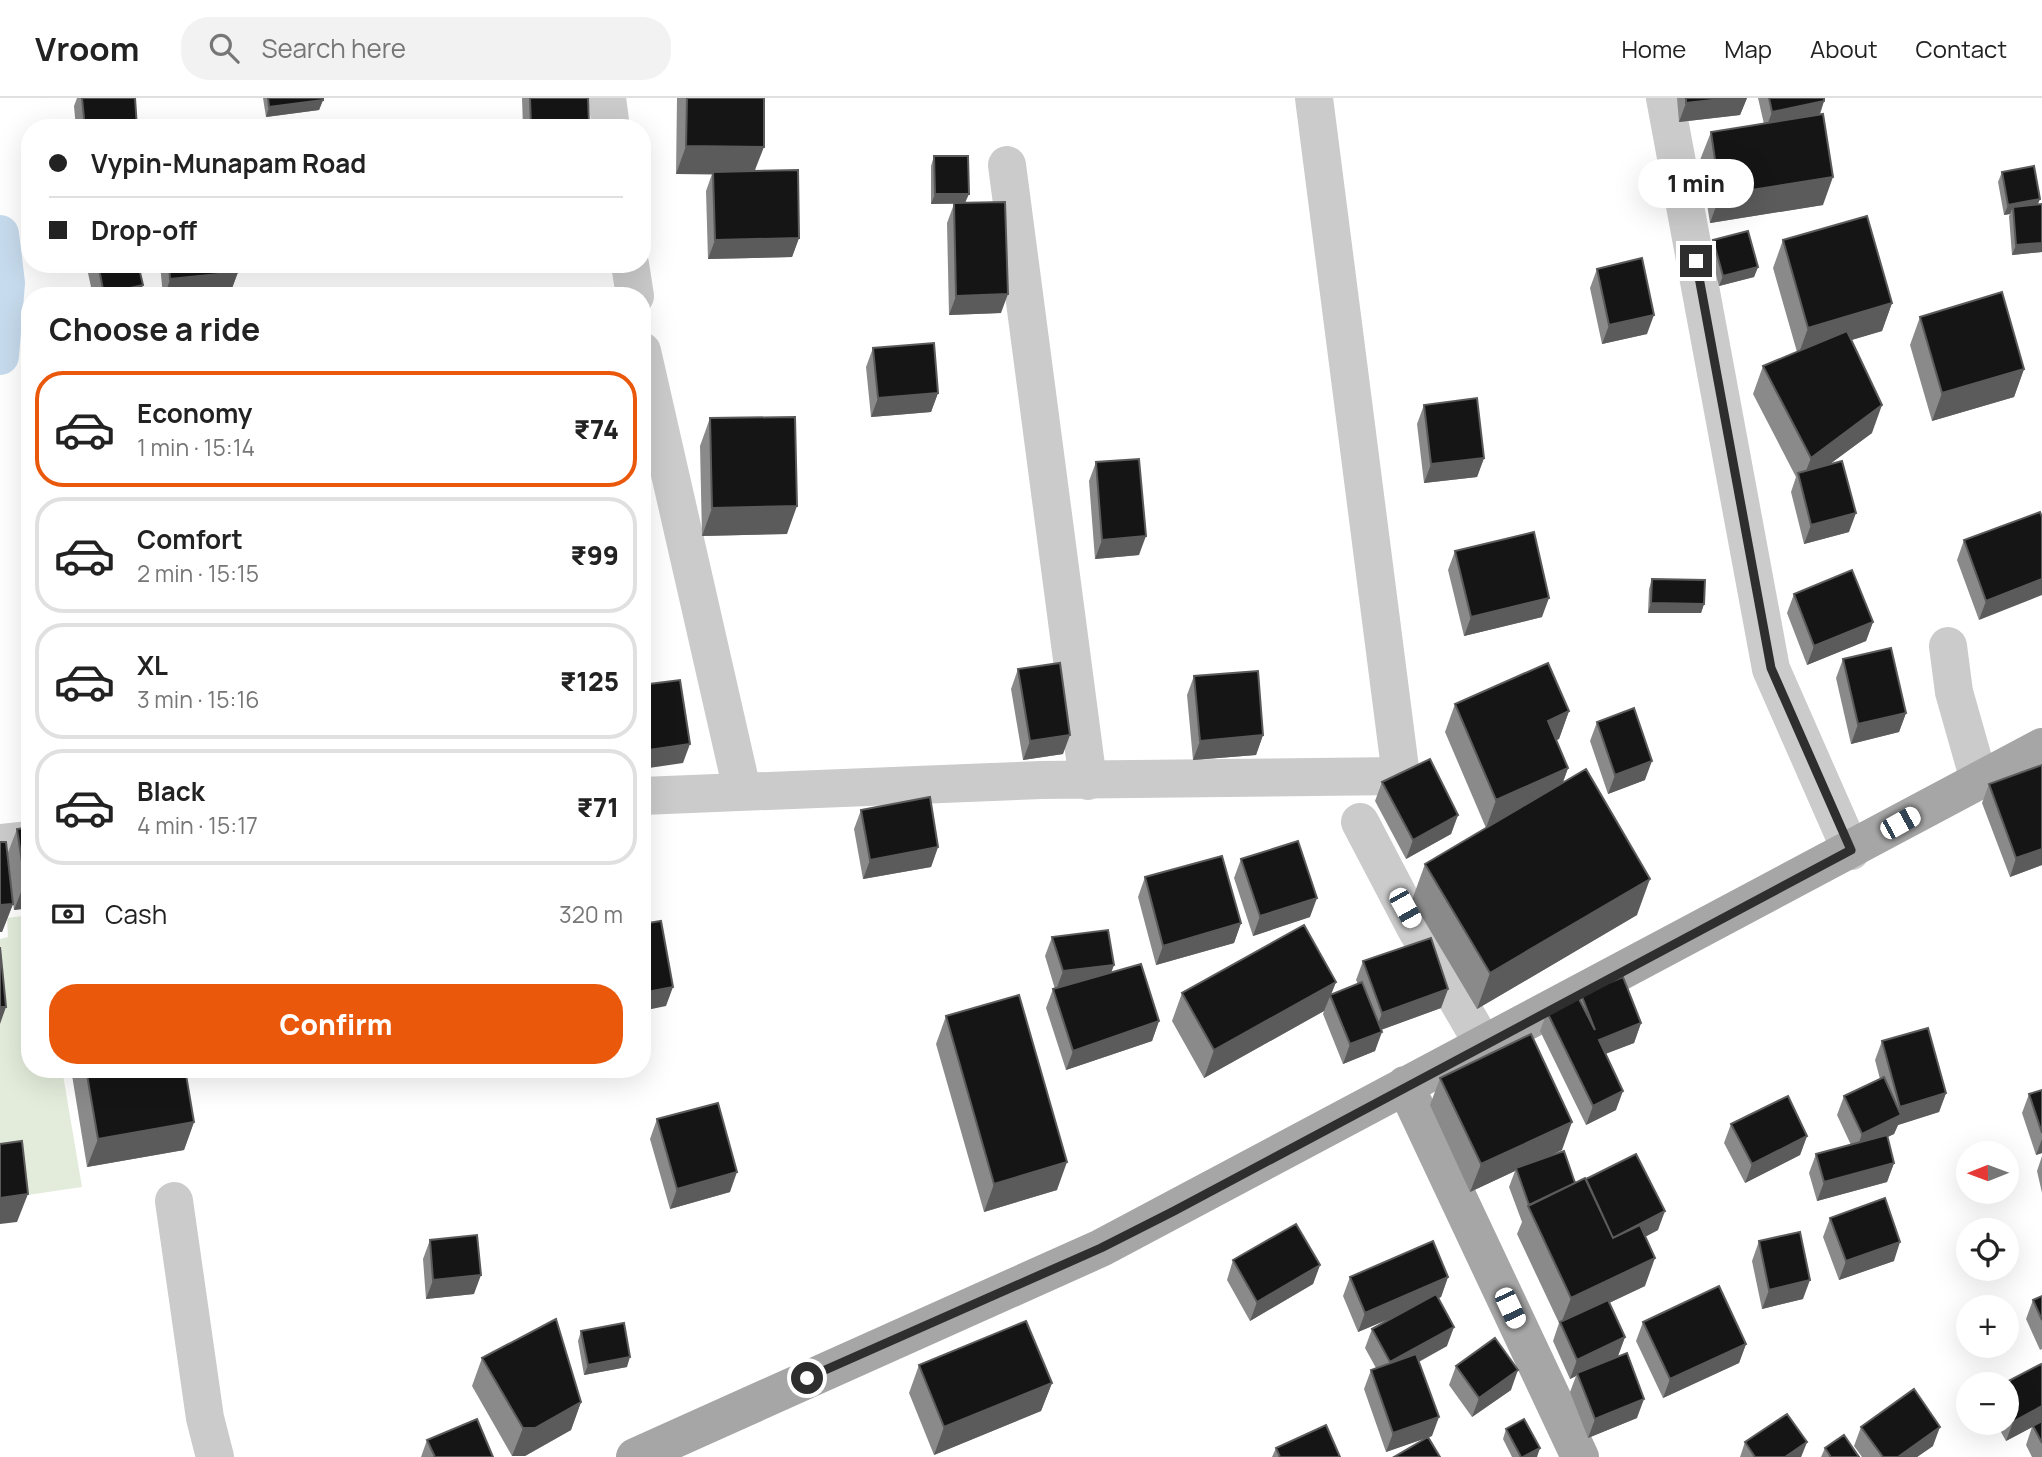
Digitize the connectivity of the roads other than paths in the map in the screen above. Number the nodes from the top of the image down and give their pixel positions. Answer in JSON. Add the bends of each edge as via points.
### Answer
{"nodes":[{"id":1,"x":607,"y":98,"type":"edge"},
{"id":2,"x":1314,"y":98,"type":"edge"},
{"id":3,"x":1665,"y":98,"type":"edge"},
{"id":4,"x":610,"y":119,"type":"edge"},
{"id":5,"x":1007,"y":165,"type":"dead end"},
{"id":6,"x":651,"y":391,"type":"edge"},
{"id":7,"x":1948,"y":646,"type":"dead end"},
{"id":8,"x":2042,"y":747,"type":"edge"},
{"id":9,"x":1979,"y":780,"type":"junction"},
{"id":10,"x":1088,"y":781,"type":"junction"},
{"id":11,"x":742,"y":790,"type":"junction"},
{"id":12,"x":651,"y":795,"type":"edge"},
{"id":13,"x":1360,"y":822,"type":"dead end"},
{"id":14,"x":21,"y":841,"type":"edge"},
{"id":15,"x":0,"y":843,"type":"edge"},
{"id":16,"x":1851,"y":850,"type":"junction"},
{"id":17,"x":1483,"y":1044,"type":"junction"},
{"id":18,"x":1405,"y":1085,"type":"junction"},
{"id":19,"x":174,"y":1201,"type":"dead end"},
{"id":20,"x":215,"y":1457,"type":"edge"},
{"id":21,"x":635,"y":1457,"type":"edge"},
{"id":22,"x":1580,"y":1457,"type":"edge"}],
"edges":[{"from":1,"to":4,"type":"street"},
{"from":2,"to":10,"type":"street","via":[[1401,776]]},
{"from":3,"to":16,"type":"street","via":[[1771,668]]},
{"from":5,"to":10,"type":"street"},
{"from":6,"to":11,"type":"street"},
{"from":7,"to":9,"type":"street","via":[[1955,692]]},
{"from":8,"to":9,"type":"main road"},
{"from":9,"to":16,"type":"main road"},
{"from":10,"to":11,"type":"street"},
{"from":11,"to":12,"type":"street"},
{"from":13,"to":17,"type":"street"},
{"from":14,"to":15,"type":"street"},
{"from":16,"to":17,"type":"main road"},
{"from":17,"to":18,"type":"main road"},
{"from":18,"to":21,"type":"main road","via":[[1101,1248]]},
{"from":18,"to":22,"type":"main road"},
{"from":19,"to":20,"type":"street","via":[[205,1418]]}]}
